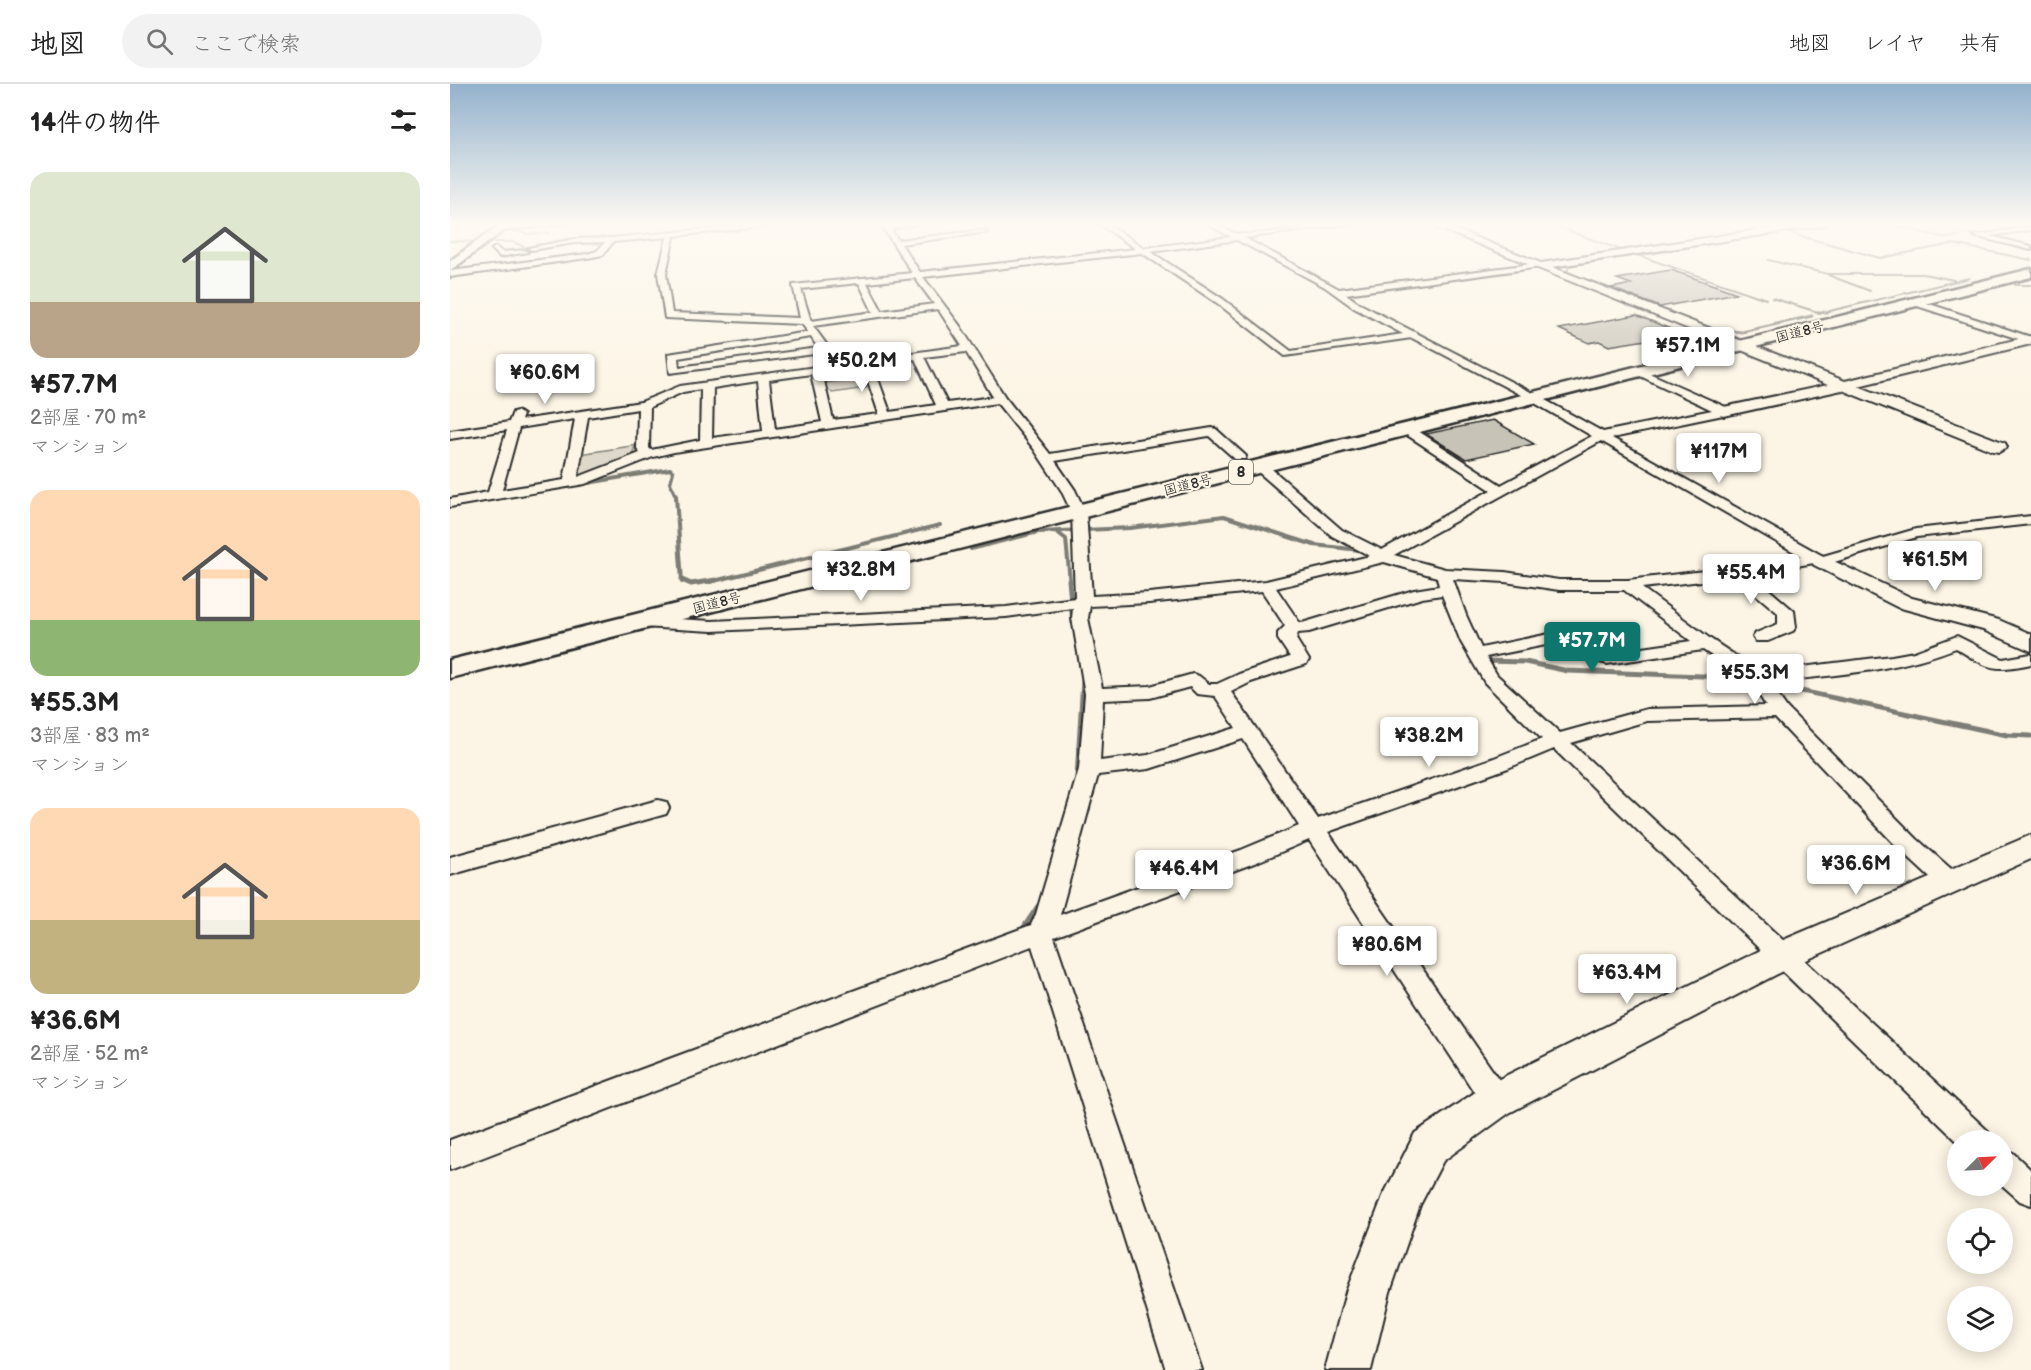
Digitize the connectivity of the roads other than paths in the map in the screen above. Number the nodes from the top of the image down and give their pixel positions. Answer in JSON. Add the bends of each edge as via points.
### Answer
{"nodes":[{"id":1,"x":663,"y":283,"type":"edge"},
{"id":2,"x":843,"y":283,"type":"edge"},
{"id":3,"x":863,"y":283,"type":"edge"},
{"id":4,"x":924,"y":283,"type":"edge"},
{"id":5,"x":1191,"y":283,"type":"edge"},
{"id":6,"x":1321,"y":283,"type":"edge"},
{"id":7,"x":1407,"y":283,"type":"edge"},
{"id":8,"x":1582,"y":283,"type":"edge"},
{"id":9,"x":1973,"y":283,"type":"edge"},
{"id":10,"x":1991,"y":283,"type":"edge"},
{"id":11,"x":1338,"y":292,"type":"junction"},
{"id":12,"x":1914,"y":302,"type":"junction"},
{"id":13,"x":941,"y":306,"type":"junction"},
{"id":14,"x":879,"y":314,"type":"junction"},
{"id":15,"x":806,"y":322,"type":"junction"},
{"id":16,"x":814,"y":334,"type":"junction"},
{"id":17,"x":1414,"y":335,"type":"junction"},
{"id":18,"x":2031,"y":340,"type":"edge"},
{"id":19,"x":1737,"y":344,"type":"junction"},
{"id":20,"x":969,"y":348,"type":"junction"},
{"id":21,"x":825,"y":350,"type":"junction"},
{"id":22,"x":918,"y":355,"type":"junction"},
{"id":23,"x":867,"y":362,"type":"junction"},
{"id":24,"x":837,"y":367,"type":"junction"},
{"id":25,"x":816,"y":370,"type":"junction"},
{"id":26,"x":1640,"y":372,"type":"junction"},
{"id":27,"x":763,"y":377,"type":"junction"},
{"id":28,"x":707,"y":385,"type":"junction"},
{"id":29,"x":1842,"y":386,"type":"junction"},
{"id":30,"x":1529,"y":396,"type":"junction"},
{"id":31,"x":1000,"y":399,"type":"junction"},
{"id":32,"x":644,"y":405,"type":"junction"},
{"id":33,"x":943,"y":407,"type":"junction"},
{"id":34,"x":1724,"y":411,"type":"junction"},
{"id":35,"x":582,"y":415,"type":"junction"},
{"id":36,"x":885,"y":415,"type":"junction"},
{"id":37,"x":516,"y":420,"type":"junction"},
{"id":38,"x":828,"y":424,"type":"junction"},
{"id":39,"x":1408,"y":430,"type":"junction"},
{"id":40,"x":769,"y":433,"type":"junction"},
{"id":41,"x":450,"y":435,"type":"edge"},
{"id":42,"x":1602,"y":436,"type":"junction"},
{"id":43,"x":706,"y":443,"type":"junction"},
{"id":44,"x":1999,"y":447,"type":"dead end"},
{"id":45,"x":649,"y":454,"type":"junction"},
{"id":46,"x":1047,"y":458,"type":"junction"},
{"id":47,"x":1253,"y":467,"type":"junction"},
{"id":48,"x":570,"y":482,"type":"junction"},
{"id":49,"x":1501,"y":491,"type":"junction"},
{"id":50,"x":494,"y":495,"type":"junction"},
{"id":51,"x":450,"y":503,"type":"edge"},
{"id":52,"x":1077,"y":508,"type":"junction"},
{"id":53,"x":2031,"y":520,"type":"edge"},
{"id":54,"x":1384,"y":557,"type":"junction"},
{"id":55,"x":1819,"y":559,"type":"junction"},
{"id":56,"x":1738,"y":572,"type":"junction"},
{"id":57,"x":1446,"y":582,"type":"junction"},
{"id":58,"x":1628,"y":585,"type":"junction"},
{"id":59,"x":1266,"y":586,"type":"junction"},
{"id":60,"x":1082,"y":601,"type":"junction"},
{"id":61,"x":642,"y":622,"type":"junction"},
{"id":62,"x":1294,"y":627,"type":"junction"},
{"id":63,"x":1762,"y":637,"type":"dead end"},
{"id":64,"x":1706,"y":644,"type":"junction"},
{"id":65,"x":2031,"y":644,"type":"edge"},
{"id":66,"x":1477,"y":654,"type":"junction"},
{"id":67,"x":450,"y":658,"type":"edge"},
{"id":68,"x":2031,"y":659,"type":"edge"},
{"id":69,"x":450,"y":669,"type":"edge"},
{"id":70,"x":1757,"y":678,"type":"junction"},
{"id":71,"x":1220,"y":690,"type":"junction"},
{"id":72,"x":1094,"y":694,"type":"junction"},
{"id":73,"x":1780,"y":712,"type":"junction"},
{"id":74,"x":1248,"y":731,"type":"junction"},
{"id":75,"x":1558,"y":740,"type":"junction"},
{"id":76,"x":1089,"y":769,"type":"junction"},
{"id":77,"x":658,"y":808,"type":"dead end"},
{"id":78,"x":1313,"y":829,"type":"junction"},
{"id":79,"x":2031,"y":846,"type":"edge"},
{"id":80,"x":450,"y":866,"type":"edge"},
{"id":81,"x":1950,"y":882,"type":"junction"},
{"id":82,"x":1040,"y":932,"type":"junction"},
{"id":83,"x":1781,"y":956,"type":"junction"},
{"id":84,"x":1496,"y":1100,"type":"junction"},
{"id":85,"x":1966,"y":1130,"type":"edge"},
{"id":86,"x":450,"y":1155,"type":"edge"},
{"id":87,"x":2013,"y":1174,"type":"edge"},
{"id":88,"x":2031,"y":1190,"type":"edge"},
{"id":89,"x":1184,"y":1370,"type":"edge"},
{"id":90,"x":1348,"y":1370,"type":"edge"}],
"edges":[{"from":1,"to":15,"type":"street","via":[[668,316]]},
{"from":2,"to":15,"type":"street","via":[[796,288]]},
{"from":3,"to":14,"type":"street"},
{"from":4,"to":13,"type":"street"},
{"from":5,"to":17,"type":"street","via":[[1289,354]]},
{"from":6,"to":11,"type":"street"},
{"from":7,"to":11,"type":"street"},
{"from":8,"to":19,"type":"street"},
{"from":9,"to":19,"type":"highway","name":"国道8号","number":"8"},
{"from":10,"to":12,"type":"highway","name":"国道8号","number":"8"},
{"from":11,"to":17,"type":"street","via":[[1349,302]]},
{"from":12,"to":18,"type":"street"},
{"from":12,"to":19,"type":"highway","name":"国道8号","number":"8"},
{"from":13,"to":14,"type":"street"},
{"from":13,"to":20,"type":"street"},
{"from":14,"to":15,"type":"street"},
{"from":15,"to":16,"type":"street"},
{"from":16,"to":21,"type":"street"},
{"from":16,"to":21,"type":"street","via":[[672,356],[674,371]]},
{"from":17,"to":30,"type":"street"},
{"from":18,"to":29,"type":"street"},
{"from":19,"to":26,"type":"highway","name":"国道8号","number":"8"},
{"from":19,"to":29,"type":"street"},
{"from":19,"to":30,"type":"highway","name":"国道8号","number":"8"},
{"from":20,"to":22,"type":"street"},
{"from":20,"to":31,"type":"street"},
{"from":21,"to":24,"type":"street"},
{"from":22,"to":23,"type":"street"},
{"from":22,"to":33,"type":"street"},
{"from":23,"to":24,"type":"street"},
{"from":23,"to":36,"type":"street"},
{"from":24,"to":25,"type":"street"},
{"from":25,"to":27,"type":"street"},
{"from":25,"to":38,"type":"street"},
{"from":26,"to":30,"type":"highway","name":"国道8号","number":"8"},
{"from":26,"to":34,"type":"street"},
{"from":27,"to":28,"type":"street"},
{"from":27,"to":40,"type":"street"},
{"from":28,"to":32,"type":"street","via":[[680,389]]},
{"from":28,"to":43,"type":"street"},
{"from":29,"to":34,"type":"street"},
{"from":29,"to":44,"type":"street"},
{"from":30,"to":39,"type":"highway","name":"国道8号","number":"8"},
{"from":30,"to":42,"type":"street"},
{"from":30,"to":52,"type":"highway","name":"国道8号","number":"8"},
{"from":31,"to":33,"type":"street"},
{"from":31,"to":46,"type":"street"},
{"from":32,"to":35,"type":"street"},
{"from":32,"to":45,"type":"street","via":[[643,449]]},
{"from":33,"to":36,"type":"street"},
{"from":34,"to":42,"type":"street"},
{"from":35,"to":37,"type":"street"},
{"from":35,"to":48,"type":"street"},
{"from":36,"to":38,"type":"street"},
{"from":37,"to":41,"type":"street"},
{"from":37,"to":50,"type":"street"},
{"from":38,"to":40,"type":"street"},
{"from":39,"to":47,"type":"highway","name":"国道8号","number":"8"},
{"from":39,"to":49,"type":"street"},
{"from":40,"to":43,"type":"street"},
{"from":42,"to":49,"type":"street"},
{"from":42,"to":55,"type":"street"},
{"from":43,"to":45,"type":"street"},
{"from":45,"to":48,"type":"street","via":[[585,480]]},
{"from":46,"to":47,"type":"street","via":[[1212,432]]},
{"from":46,"to":52,"type":"street"},
{"from":47,"to":52,"type":"highway","name":"国道8号","number":"8"},
{"from":47,"to":54,"type":"street","via":[[1337,533]]},
{"from":48,"to":50,"type":"street"},
{"from":49,"to":54,"type":"street"},
{"from":50,"to":51,"type":"street"},
{"from":52,"to":60,"type":"street"},
{"from":52,"to":61,"type":"highway","name":"国道8号","number":"8"},
{"from":52,"to":67,"type":"highway","name":"国道8号","number":"8"},
{"from":53,"to":55,"type":"street","via":[[1916,533]]},
{"from":54,"to":57,"type":"street"},
{"from":54,"to":59,"type":"street"},
{"from":55,"to":56,"type":"street"},
{"from":55,"to":65,"type":"street","via":[[1893,598],[1998,627]]},
{"from":56,"to":58,"type":"street"},
{"from":56,"to":63,"type":"street","via":[[1786,611],[1787,627]]},
{"from":57,"to":58,"type":"street","via":[[1505,577],[1559,585]]},
{"from":57,"to":62,"type":"street","via":[[1303,628]]},
{"from":57,"to":66,"type":"street"},
{"from":58,"to":64,"type":"street"},
{"from":59,"to":60,"type":"street"},
{"from":59,"to":62,"type":"street"},
{"from":60,"to":61,"type":"street","via":[[1006,612],[799,622],[712,626]]},
{"from":60,"to":72,"type":"street","via":[[1080,618]]},
{"from":61,"to":69,"type":"highway","name":"国道8号","number":"8"},
{"from":62,"to":71,"type":"street","via":[[1287,633],[1287,639],[1300,660]]},
{"from":64,"to":66,"type":"street","via":[[1606,659],[1589,654],[1564,636]]},
{"from":64,"to":70,"type":"street"},
{"from":66,"to":75,"type":"street","via":[[1491,679]]},
{"from":68,"to":70,"type":"street","via":[[2001,665],[1957,641],[1892,662]]},
{"from":70,"to":73,"type":"street"},
{"from":71,"to":72,"type":"street","via":[[1204,690],[1193,680],[1150,692]]},
{"from":71,"to":74,"type":"street"},
{"from":72,"to":76,"type":"street"},
{"from":73,"to":75,"type":"street","via":[[1647,715]]},
{"from":73,"to":81,"type":"street"},
{"from":74,"to":76,"type":"street","via":[[1149,762]]},
{"from":74,"to":78,"type":"street"},
{"from":75,"to":78,"type":"street"},
{"from":75,"to":83,"type":"street"},
{"from":76,"to":82,"type":"street"},
{"from":77,"to":80,"type":"street"},
{"from":78,"to":82,"type":"street"},
{"from":78,"to":84,"type":"street"},
{"from":79,"to":81,"type":"street"},
{"from":81,"to":83,"type":"street"},
{"from":82,"to":86,"type":"street"},
{"from":82,"to":89,"type":"street"},
{"from":83,"to":84,"type":"street"},
{"from":83,"to":85,"type":"street"},
{"from":84,"to":90,"type":"street","via":[[1429,1148],[1399,1206],[1368,1292]]},
{"from":87,"to":88,"type":"street"}]}
